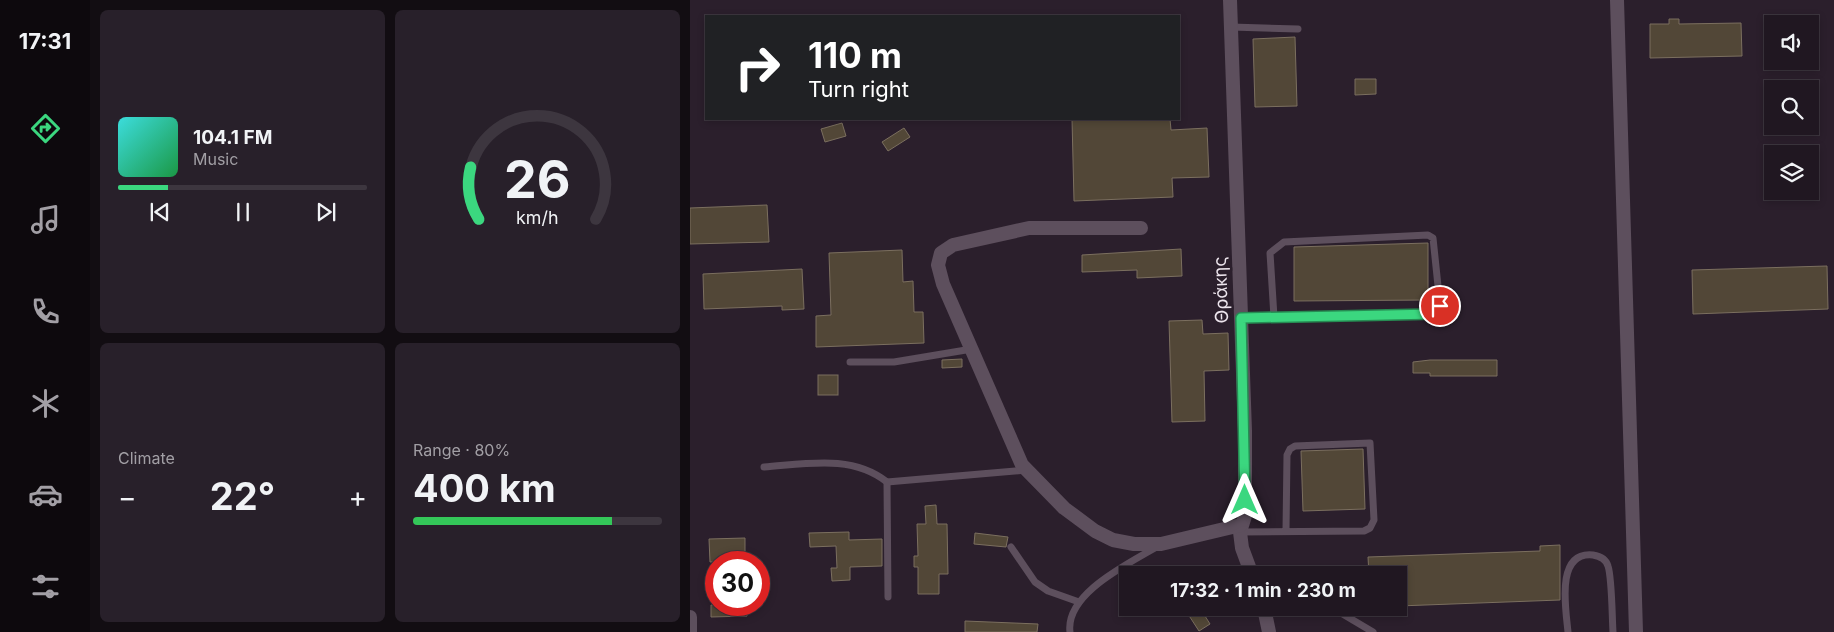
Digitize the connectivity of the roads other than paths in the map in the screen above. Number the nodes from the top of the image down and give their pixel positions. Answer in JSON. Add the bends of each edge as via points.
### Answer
{"nodes":[{"id":1,"x":1230,"y":0,"type":"edge"},
{"id":2,"x":1617,"y":0,"type":"edge"},
{"id":3,"x":1231,"y":27,"type":"junction"},
{"id":4,"x":1298,"y":28,"type":"dead end"},
{"id":5,"x":1141,"y":228,"type":"dead end"},
{"id":6,"x":1274,"y":317,"type":"junction"},
{"id":7,"x":1241,"y":318,"type":"junction"},
{"id":8,"x":972,"y":349,"type":"junction"},
{"id":9,"x":850,"y":362,"type":"dead end"},
{"id":10,"x":764,"y":467,"type":"dead end"},
{"id":11,"x":1026,"y":470,"type":"junction"},
{"id":12,"x":887,"y":482,"type":"junction"},
{"id":13,"x":1240,"y":529,"type":"junction"},
{"id":14,"x":1286,"y":530,"type":"junction"},
{"id":15,"x":1161,"y":544,"type":"junction"},
{"id":16,"x":1011,"y":547,"type":"dead end"},
{"id":17,"x":1249,"y":566,"type":"edge"},
{"id":18,"x":888,"y":597,"type":"dead end"},
{"id":19,"x":1079,"y":602,"type":"junction"},
{"id":20,"x":1266,"y":616,"type":"edge"},
{"id":21,"x":1346,"y":616,"type":"edge"},
{"id":22,"x":690,"y":617,"type":"edge"},
{"id":23,"x":690,"y":628,"type":"edge"},
{"id":24,"x":690,"y":632,"type":"edge"},
{"id":25,"x":1070,"y":632,"type":"edge"},
{"id":26,"x":1270,"y":632,"type":"edge"},
{"id":27,"x":1373,"y":632,"type":"edge"},
{"id":28,"x":1568,"y":632,"type":"edge"},
{"id":29,"x":1614,"y":632,"type":"edge"},
{"id":30,"x":1636,"y":632,"type":"edge"}],
"edges":[{"from":1,"to":3,"type":"street","name":"Θράκης"},
{"from":2,"to":30,"type":"street"},
{"from":3,"to":4,"type":"lane"},
{"from":3,"to":7,"type":"street","name":"Θράκης"},
{"from":5,"to":8,"type":"street","via":[[1029,228],[953,245],[941,253],[938,265],[943,284]]},
{"from":6,"to":6,"type":"lane","via":[[1434,314],[1440,306],[1433,238],[1284,242],[1270,253]]},
{"from":6,"to":7,"type":"lane"},
{"from":7,"to":13,"type":"street","name":"Θράκης","via":[[1245,516]]},
{"from":8,"to":9,"type":"lane","via":[[894,362]]},
{"from":8,"to":11,"type":"street"},
{"from":10,"to":12,"type":"lane","via":[[819,462],[860,466]]},
{"from":11,"to":12,"type":"lane"},
{"from":11,"to":15,"type":"street","via":[[1064,508],[1095,531],[1114,540],[1134,544]]},
{"from":12,"to":18,"type":"lane"},
{"from":13,"to":14,"type":"lane"},
{"from":13,"to":15,"type":"street"},
{"from":13,"to":17,"type":"street","name":"Θράκης"},
{"from":14,"to":14,"type":"lane","via":[[1287,455],[1290,449],[1295,446],[1370,443],[1374,520],[1370,528],[1364,532]]},
{"from":15,"to":19,"type":"lane","via":[[1088,591]]},
{"from":16,"to":19,"type":"lane","via":[[1035,582],[1048,591]]},
{"from":19,"to":25,"type":"lane","via":[[1073,612]]},
{"from":20,"to":26,"type":"street"},
{"from":21,"to":27,"type":"lane"},
{"from":22,"to":23,"type":"street"},
{"from":23,"to":24,"type":"street"},
{"from":28,"to":29,"type":"lane","via":[[1566,573],[1574,561],[1590,555],[1599,556],[1608,566]]}]}
